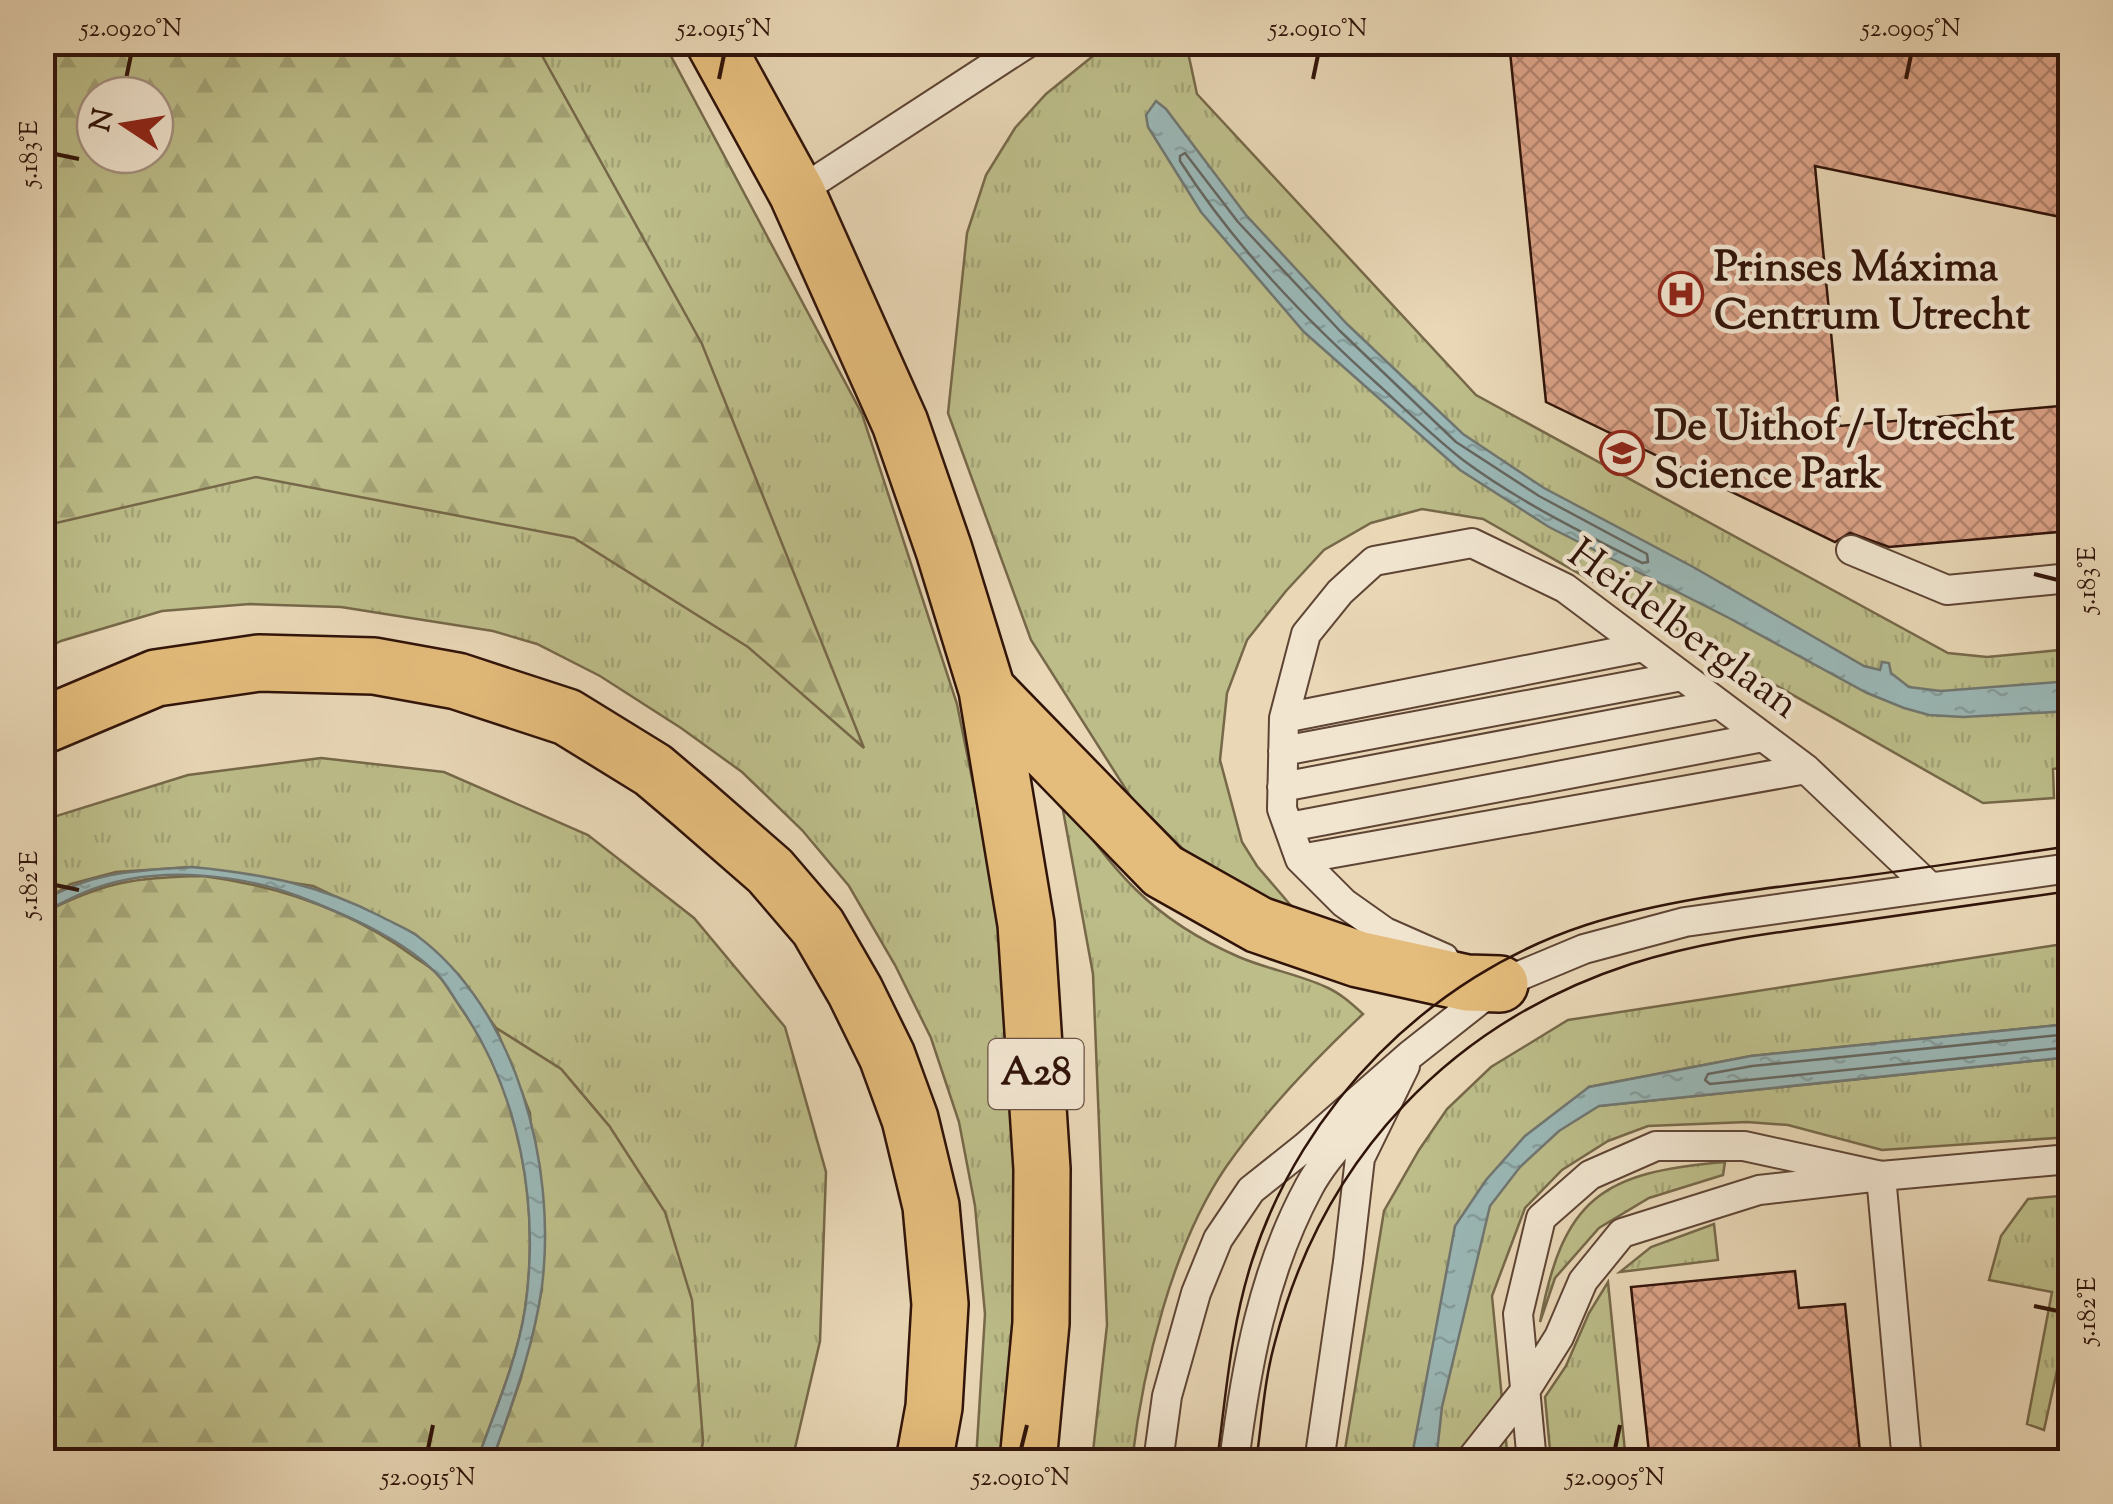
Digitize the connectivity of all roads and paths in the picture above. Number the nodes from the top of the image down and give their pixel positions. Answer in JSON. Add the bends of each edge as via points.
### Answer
{"nodes":[{"id":1,"x":714,"y":42,"type":"edge"},
{"id":2,"x":1028,"y":42,"type":"edge"},
{"id":3,"x":797,"y":193,"type":"junction"},
{"id":4,"x":1851,"y":550,"type":"dead end"},
{"id":5,"x":2070,"y":578,"type":"edge"},
{"id":6,"x":1643,"y":647,"type":"junction"},
{"id":7,"x":1682,"y":676,"type":"junction"},
{"id":8,"x":987,"y":690,"type":"junction"},
{"id":9,"x":1719,"y":704,"type":"junction"},
{"id":10,"x":1284,"y":718,"type":"junction"},
{"id":11,"x":42,"y":726,"type":"edge"},
{"id":12,"x":1763,"y":737,"type":"junction"},
{"id":13,"x":1282,"y":751,"type":"junction"},
{"id":14,"x":1806,"y":770,"type":"junction"},
{"id":15,"x":1282,"y":788,"type":"junction"},
{"id":16,"x":1289,"y":827,"type":"junction"},
{"id":17,"x":1300,"y":858,"type":"junction"},
{"id":18,"x":2070,"y":868,"type":"edge"},
{"id":19,"x":1930,"y":887,"type":"junction"},
{"id":20,"x":1500,"y":984,"type":"junction"},
{"id":21,"x":1410,"y":1054,"type":"junction"},
{"id":22,"x":2070,"y":1159,"type":"edge"},
{"id":23,"x":1881,"y":1176,"type":"junction"},
{"id":24,"x":1525,"y":1390,"type":"junction"},
{"id":25,"x":924,"y":1462,"type":"edge"},
{"id":26,"x":1028,"y":1462,"type":"edge"},
{"id":27,"x":1158,"y":1462,"type":"edge"},
{"id":28,"x":1234,"y":1462,"type":"edge"},
{"id":29,"x":1319,"y":1462,"type":"edge"},
{"id":30,"x":1468,"y":1462,"type":"edge"},
{"id":31,"x":1532,"y":1462,"type":"edge"},
{"id":32,"x":1907,"y":1462,"type":"edge"}],
"edges":[{"from":1,"to":3,"type":"highway","number":"A28"},
{"from":2,"to":3,"type":"lane"},
{"from":3,"to":8,"type":"highway","number":"A28","via":[[900,423]]},
{"from":4,"to":5,"type":"lane","via":[[1947,590]]},
{"from":6,"to":7,"type":"lane","name":"Heidelberglaan"},
{"from":6,"to":10,"type":"lane"},
{"from":6,"to":10,"type":"lane","name":"Heidelberglaan","via":[[1565,588],[1472,543],[1374,561],[1306,634]]},
{"from":7,"to":9,"type":"lane","name":"Heidelberglaan"},
{"from":7,"to":13,"type":"lane"},
{"from":8,"to":20,"type":"highway","via":[[1163,871],[1259,925],[1358,960]]},
{"from":8,"to":26,"type":"highway","number":"A28","via":[[1026,924],[1042,1168],[1041,1323]]},
{"from":9,"to":12,"type":"lane","name":"Heidelberglaan"},
{"from":9,"to":15,"type":"lane"},
{"from":10,"to":13,"type":"lane","name":"Heidelberglaan"},
{"from":11,"to":25,"type":"highway","via":[[156,678],[259,663],[374,666],[457,681],[567,717],[692,802],[770,871],[818,927],[887,1056],[910,1119],[931,1206],[940,1304]]},
{"from":12,"to":14,"type":"lane","name":"Heidelberglaan"},
{"from":12,"to":16,"type":"lane"},
{"from":13,"to":15,"type":"lane","name":"Heidelberglaan"},
{"from":14,"to":17,"type":"lane"},
{"from":14,"to":19,"type":"lane","name":"Heidelberglaan"},
{"from":15,"to":16,"type":"lane","name":"Heidelberglaan"},
{"from":16,"to":17,"type":"lane","name":"Heidelberglaan"},
{"from":17,"to":20,"type":"lane","name":"Heidelberglaan","via":[[1344,903],[1385,932]]},
{"from":18,"to":19,"type":"lane"},
{"from":19,"to":20,"type":"lane","via":[[1686,922],[1584,949]]},
{"from":20,"to":21,"type":"lane"},
{"from":21,"to":27,"type":"lane","via":[[1251,1190],[1218,1239],[1167,1396]]},
{"from":21,"to":28,"type":"lane","via":[[1310,1184],[1286,1235],[1266,1288]]},
{"from":21,"to":29,"type":"lane","via":[[1360,1158]]},
{"from":22,"to":23,"type":"lane"},
{"from":23,"to":24,"type":"lane","via":[[1759,1190],[1622,1233],[1583,1282]]},
{"from":23,"to":24,"type":"lane","via":[[1744,1146],[1656,1146],[1590,1176],[1540,1218],[1518,1314]]},
{"from":23,"to":32,"type":"lane"},
{"from":24,"to":30,"type":"lane"},
{"from":24,"to":31,"type":"lane"}]}
